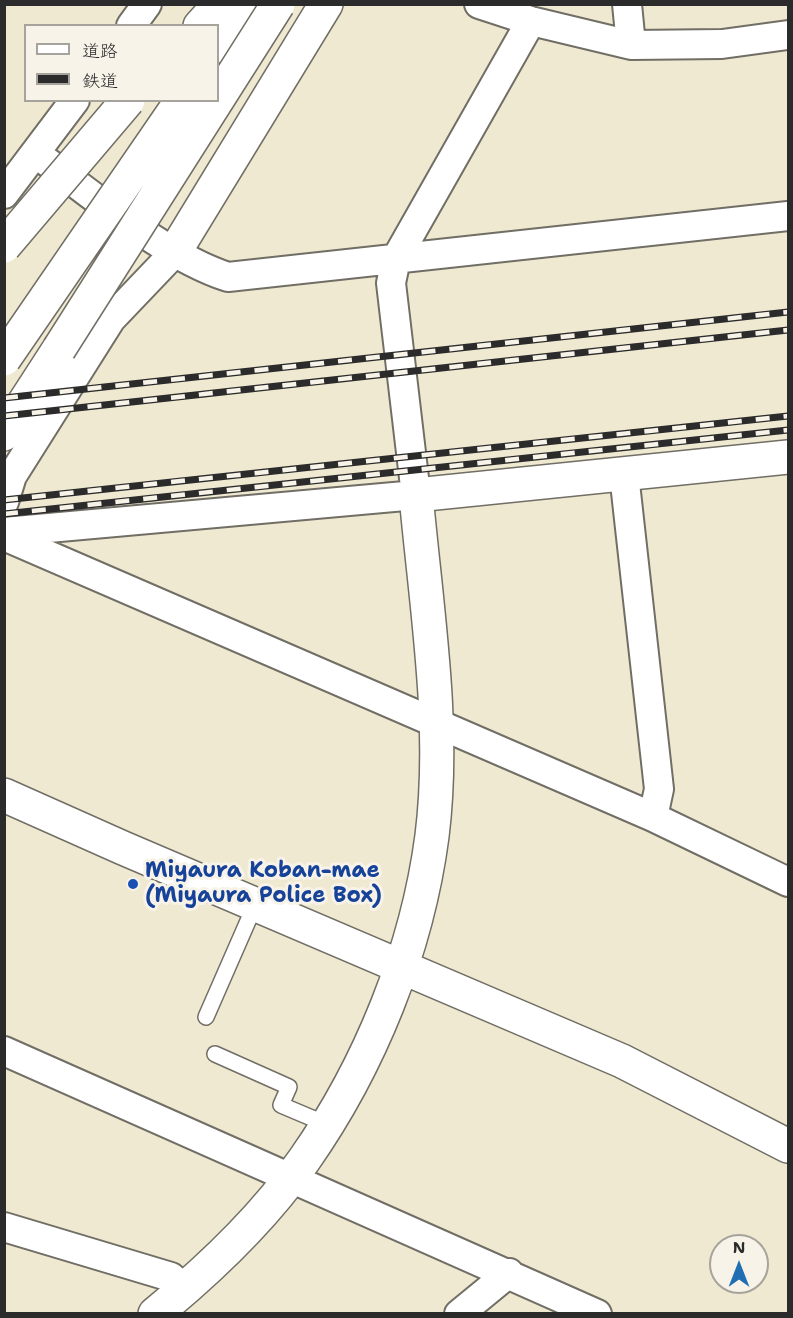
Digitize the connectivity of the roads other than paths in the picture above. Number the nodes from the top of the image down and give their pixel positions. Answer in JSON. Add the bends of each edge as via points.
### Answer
{"nodes":[{"id":1,"x":147,"y":4,"type":"edge"},
{"id":2,"x":220,"y":4,"type":"edge"},
{"id":3,"x":244,"y":4,"type":"edge"},
{"id":4,"x":278,"y":4,"type":"edge"},
{"id":5,"x":326,"y":4,"type":"edge"},
{"id":6,"x":479,"y":4,"type":"edge"},
{"id":7,"x":627,"y":4,"type":"edge"},
{"id":8,"x":531,"y":21,"type":"junction"},
{"id":9,"x":132,"y":24,"type":"edge"},
{"id":10,"x":202,"y":24,"type":"edge"},
{"id":11,"x":789,"y":35,"type":"edge"},
{"id":12,"x":219,"y":44,"type":"edge"},
{"id":13,"x":631,"y":45,"type":"junction"},
{"id":14,"x":219,"y":97,"type":"edge"},
{"id":15,"x":73,"y":102,"type":"edge"},
{"id":16,"x":126,"y":102,"type":"edge"},
{"id":17,"x":181,"y":102,"type":"edge"},
{"id":18,"x":216,"y":102,"type":"edge"},
{"id":19,"x":35,"y":153,"type":"junction"},
{"id":20,"x":4,"y":194,"type":"edge"},
{"id":21,"x":789,"y":216,"type":"edge"},
{"id":22,"x":4,"y":246,"type":"edge"},
{"id":23,"x":174,"y":253,"type":"junction"},
{"id":24,"x":396,"y":259,"type":"junction"},
{"id":25,"x":4,"y":359,"type":"edge"},
{"id":26,"x":4,"y":434,"type":"edge"},
{"id":27,"x":789,"y":457,"type":"edge"},
{"id":28,"x":624,"y":474,"type":"junction"},
{"id":29,"x":416,"y":495,"type":"junction"},
{"id":30,"x":4,"y":502,"type":"edge"},
{"id":31,"x":4,"y":532,"type":"edge"},
{"id":32,"x":4,"y":536,"type":"edge"},
{"id":33,"x":45,"y":540,"type":"junction"},
{"id":34,"x":436,"y":725,"type":"junction"},
{"id":35,"x":4,"y":795,"type":"edge"},
{"id":36,"x":652,"y":817,"type":"junction"},
{"id":37,"x":789,"y":882,"type":"edge"},
{"id":38,"x":255,"y":904,"type":"junction"},
{"id":39,"x":400,"y":966,"type":"junction"},
{"id":40,"x":206,"y":1017,"type":"dead end"},
{"id":41,"x":4,"y":1051,"type":"edge"},
{"id":42,"x":215,"y":1054,"type":"dead end"},
{"id":43,"x":326,"y":1124,"type":"junction"},
{"id":44,"x":789,"y":1146,"type":"edge"},
{"id":45,"x":290,"y":1178,"type":"junction"},
{"id":46,"x":4,"y":1227,"type":"edge"},
{"id":47,"x":509,"y":1273,"type":"junction"},
{"id":48,"x":184,"y":1290,"type":"junction"},
{"id":49,"x":154,"y":1314,"type":"edge"},
{"id":50,"x":459,"y":1314,"type":"edge"},
{"id":51,"x":597,"y":1314,"type":"edge"}],
"edges":[{"from":1,"to":9,"type":"street"},
{"from":2,"to":10,"type":"main road"},
{"from":3,"to":12,"type":"main road"},
{"from":4,"to":14,"type":"main road","bridge":true},
{"from":5,"to":23,"type":"main road"},
{"from":6,"to":8,"type":"street"},
{"from":7,"to":13,"type":"street"},
{"from":8,"to":13,"type":"street"},
{"from":8,"to":24,"type":"street"},
{"from":11,"to":13,"type":"street","via":[[722,44]]},
{"from":15,"to":19,"type":"street"},
{"from":16,"to":22,"type":"main road","bridge":true},
{"from":17,"to":25,"type":"main road","bridge":true},
{"from":18,"to":26,"type":"main road","bridge":true},
{"from":19,"to":20,"type":"street"},
{"from":19,"to":23,"type":"street"},
{"from":21,"to":24,"type":"street"},
{"from":23,"to":24,"type":"street","via":[[204,270],[228,277]]},
{"from":23,"to":30,"type":"street","via":[[111,319],[12,476]]},
{"from":24,"to":29,"type":"street","via":[[391,283]]},
{"from":27,"to":28,"type":"main road"},
{"from":28,"to":29,"type":"main road"},
{"from":28,"to":36,"type":"street","via":[[659,789]]},
{"from":29,"to":33,"type":"street"},
{"from":29,"to":34,"type":"main road"},
{"from":31,"to":33,"type":"street"},
{"from":32,"to":33,"type":"street"},
{"from":33,"to":34,"type":"street"},
{"from":34,"to":36,"type":"street"},
{"from":34,"to":39,"type":"main road","via":[[432,835],[422,890]]},
{"from":35,"to":38,"type":"main road"},
{"from":36,"to":37,"type":"street"},
{"from":38,"to":39,"type":"main road"},
{"from":38,"to":40,"type":"lane"},
{"from":39,"to":43,"type":"main road","via":[[380,1021]]},
{"from":39,"to":44,"type":"main road","via":[[622,1061]]},
{"from":41,"to":45,"type":"street"},
{"from":42,"to":43,"type":"lane","via":[[288,1087],[281,1105]]},
{"from":43,"to":45,"type":"main road"},
{"from":45,"to":47,"type":"street"},
{"from":45,"to":48,"type":"main road","via":[[256,1219]]},
{"from":46,"to":48,"type":"street","via":[[171,1277]]},
{"from":47,"to":50,"type":"street"},
{"from":47,"to":51,"type":"street"},
{"from":48,"to":49,"type":"main road"}]}
